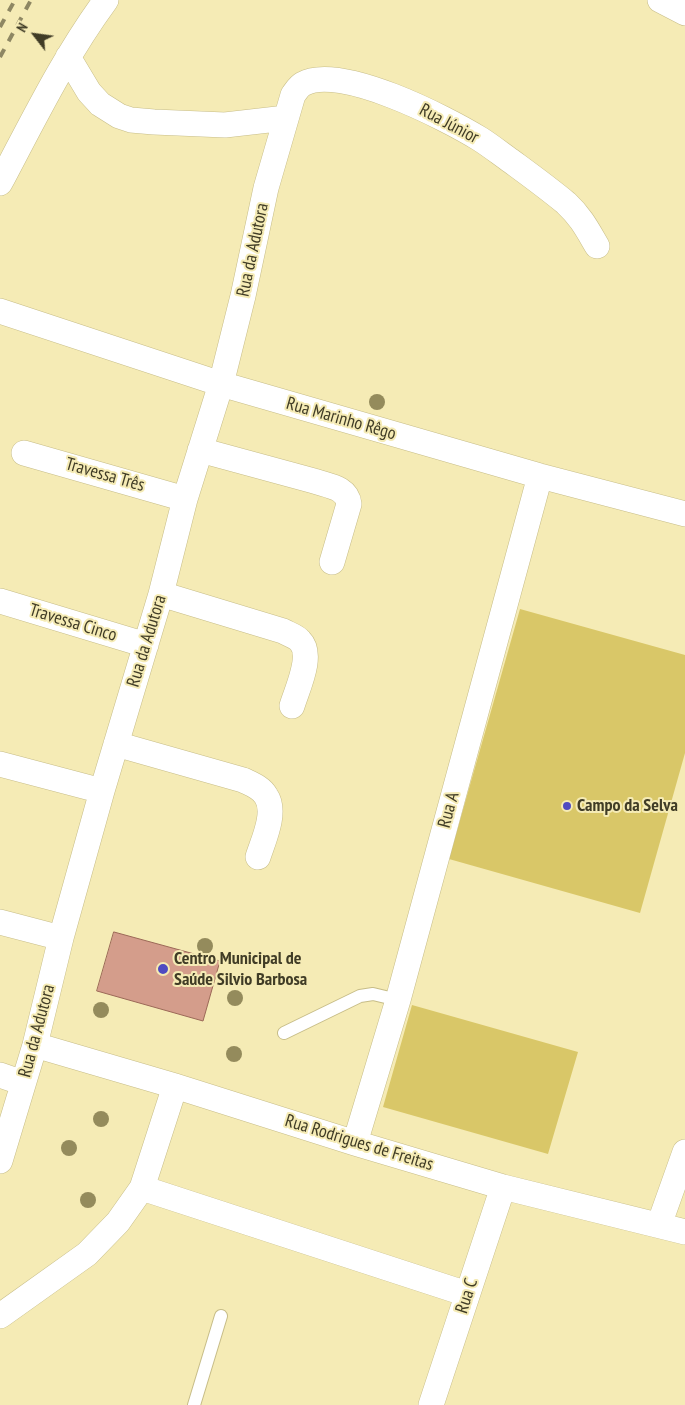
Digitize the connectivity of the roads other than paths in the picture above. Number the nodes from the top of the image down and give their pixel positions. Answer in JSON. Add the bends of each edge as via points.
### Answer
{"nodes":[{"id":1,"x":106,"y":0,"type":"edge"},
{"id":2,"x":660,"y":0,"type":"edge"},
{"id":3,"x":685,"y":14,"type":"edge"},
{"id":4,"x":68,"y":57,"type":"junction"},
{"id":5,"x":286,"y":118,"type":"junction"},
{"id":6,"x":0,"y":183,"type":"edge"},
{"id":7,"x":597,"y":246,"type":"dead end"},
{"id":8,"x":0,"y":311,"type":"edge"},
{"id":9,"x":221,"y":384,"type":"junction"},
{"id":10,"x":200,"y":450,"type":"junction"},
{"id":11,"x":24,"y":453,"type":"dead end"},
{"id":12,"x":540,"y":476,"type":"junction"},
{"id":13,"x":185,"y":498,"type":"junction"},
{"id":14,"x":685,"y":514,"type":"edge"},
{"id":15,"x":332,"y":562,"type":"dead end"},
{"id":16,"x":161,"y":594,"type":"junction"},
{"id":17,"x":0,"y":601,"type":"edge"},
{"id":18,"x":146,"y":645,"type":"junction"},
{"id":19,"x":292,"y":706,"type":"dead end"},
{"id":20,"x":116,"y":744,"type":"junction"},
{"id":21,"x":0,"y":764,"type":"edge"},
{"id":22,"x":102,"y":791,"type":"junction"},
{"id":23,"x":258,"y":857,"type":"dead end"},
{"id":24,"x":0,"y":922,"type":"edge"},
{"id":25,"x":61,"y":938,"type":"junction"},
{"id":26,"x":398,"y":1000,"type":"junction"},
{"id":27,"x":284,"y":1033,"type":"dead end"},
{"id":28,"x":35,"y":1045,"type":"junction"},
{"id":29,"x":0,"y":1075,"type":"edge"},
{"id":30,"x":23,"y":1083,"type":"junction"},
{"id":31,"x":175,"y":1086,"type":"junction"},
{"id":32,"x":355,"y":1143,"type":"junction"},
{"id":33,"x":685,"y":1152,"type":"edge"},
{"id":34,"x":0,"y":1161,"type":"edge"},
{"id":35,"x":503,"y":1187,"type":"junction"},
{"id":36,"x":142,"y":1188,"type":"junction"},
{"id":37,"x":659,"y":1225,"type":"junction"},
{"id":38,"x":685,"y":1232,"type":"edge"},
{"id":39,"x":467,"y":1294,"type":"junction"},
{"id":40,"x":0,"y":1316,"type":"edge"},
{"id":41,"x":221,"y":1316,"type":"dead end"},
{"id":42,"x":194,"y":1405,"type":"edge"},
{"id":43,"x":431,"y":1405,"type":"edge"}],
"edges":[{"from":1,"to":4,"type":"street"},
{"from":2,"to":3,"type":"street"},
{"from":4,"to":5,"type":"street","via":[[100,104],[131,120],[225,125]]},
{"from":4,"to":6,"type":"street"},
{"from":5,"to":7,"type":"street","name":"Rua Júnior","via":[[293,95],[301,84],[320,78],[367,86],[437,116],[480,139],[567,204],[584,221]]},
{"from":5,"to":9,"type":"street","name":"Rua da Adutora","via":[[266,188]]},
{"from":8,"to":9,"type":"street","name":"Rua Marinho Rêgo"},
{"from":9,"to":10,"type":"street","name":"Rua da Adutora"},
{"from":9,"to":12,"type":"street","name":"Rua Marinho Rêgo"},
{"from":10,"to":13,"type":"street","name":"Rua da Adutora"},
{"from":10,"to":15,"type":"street","via":[[314,481],[345,493],[349,504]]},
{"from":11,"to":13,"type":"street","name":"Travessa Três"},
{"from":12,"to":14,"type":"street","name":"Rua Marinho Rêgo"},
{"from":12,"to":26,"type":"street","name":"Rua A"},
{"from":13,"to":16,"type":"street","name":"Rua da Adutora"},
{"from":16,"to":18,"type":"street","name":"Rua da Adutora"},
{"from":16,"to":19,"type":"street","via":[[283,631],[300,641],[306,658]]},
{"from":17,"to":18,"type":"street","name":"Travessa Cinco"},
{"from":18,"to":20,"type":"street","name":"Rua da Adutora"},
{"from":20,"to":22,"type":"street","name":"Rua da Adutora"},
{"from":20,"to":23,"type":"street","via":[[256,786],[267,796],[270,808]]},
{"from":21,"to":22,"type":"street"},
{"from":22,"to":25,"type":"street","name":"Rua da Adutora"},
{"from":24,"to":25,"type":"street"},
{"from":25,"to":28,"type":"street","name":"Rua da Adutora"},
{"from":26,"to":27,"type":"lane","via":[[373,994],[360,996]]},
{"from":26,"to":32,"type":"street","name":"Rua A"},
{"from":28,"to":30,"type":"street","name":"Rua da Adutora"},
{"from":28,"to":31,"type":"street","name":"Rua Rodrigues de Freitas"},
{"from":29,"to":30,"type":"street"},
{"from":30,"to":34,"type":"street","name":"Rua da Adutora"},
{"from":31,"to":32,"type":"street","name":"Rua Rodrigues de Freitas"},
{"from":31,"to":36,"type":"street"},
{"from":32,"to":35,"type":"street","name":"Rua Rodrigues de Freitas"},
{"from":33,"to":37,"type":"street"},
{"from":35,"to":37,"type":"street","name":"Rua Rodrigues de Freitas"},
{"from":35,"to":39,"type":"street","name":"Rua C"},
{"from":36,"to":39,"type":"street"},
{"from":36,"to":40,"type":"street","via":[[118,1222],[87,1254]]},
{"from":37,"to":38,"type":"street","name":"Rua Rodrigues de Freitas"},
{"from":39,"to":43,"type":"street","name":"Rua C"},
{"from":41,"to":42,"type":"lane"}]}
